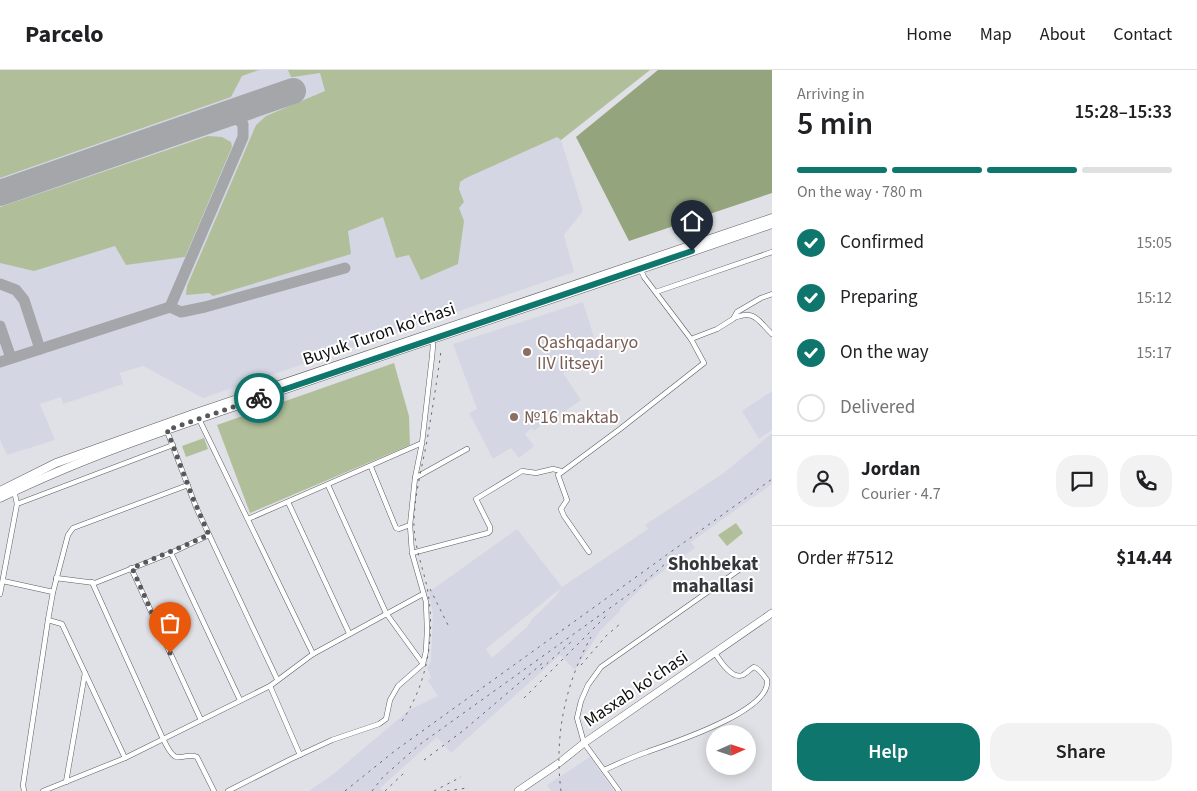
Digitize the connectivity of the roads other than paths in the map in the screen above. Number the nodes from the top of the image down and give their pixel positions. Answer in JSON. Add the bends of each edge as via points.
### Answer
{"nodes":[{"id":1,"x":772,"y":218,"type":"edge"},
{"id":2,"x":772,"y":224,"type":"edge"},
{"id":3,"x":772,"y":252,"type":"edge"},
{"id":4,"x":640,"y":268,"type":"junction"},
{"id":5,"x":656,"y":292,"type":"junction"},
{"id":6,"x":772,"y":294,"type":"edge"},
{"id":7,"x":733,"y":319,"type":"junction"},
{"id":8,"x":772,"y":334,"type":"edge"},
{"id":9,"x":430,"y":336,"type":"junction"},
{"id":10,"x":691,"y":340,"type":"junction"},
{"id":11,"x":199,"y":419,"type":"junction"},
{"id":12,"x":167,"y":430,"type":"junction"},
{"id":13,"x":422,"y":443,"type":"junction"},
{"id":14,"x":173,"y":445,"type":"junction"},
{"id":15,"x":467,"y":449,"type":"dead end"},
{"id":16,"x":372,"y":466,"type":"junction"},
{"id":17,"x":561,"y":471,"type":"junction"},
{"id":18,"x":415,"y":478,"type":"junction"},
{"id":19,"x":328,"y":485,"type":"junction"},
{"id":20,"x":188,"y":486,"type":"junction"},
{"id":21,"x":13,"y":488,"type":"junction"},
{"id":22,"x":0,"y":491,"type":"edge"},
{"id":23,"x":0,"y":498,"type":"edge"},
{"id":24,"x":288,"y":502,"type":"junction"},
{"id":25,"x":17,"y":504,"type":"junction"},
{"id":26,"x":248,"y":519,"type":"junction"},
{"id":27,"x":410,"y":525,"type":"junction"},
{"id":28,"x":209,"y":535,"type":"junction"},
{"id":29,"x":589,"y":552,"type":"dead end"},
{"id":30,"x":170,"y":553,"type":"junction"},
{"id":31,"x":412,"y":553,"type":"junction"},
{"id":32,"x":746,"y":565,"type":"dead end"},
{"id":33,"x":132,"y":568,"type":"junction"},
{"id":34,"x":56,"y":578,"type":"junction"},
{"id":35,"x":2,"y":580,"type":"junction"},
{"id":36,"x":92,"y":582,"type":"junction"},
{"id":37,"x":53,"y":592,"type":"junction"},
{"id":38,"x":0,"y":594,"type":"edge"},
{"id":39,"x":423,"y":594,"type":"junction"},
{"id":40,"x":386,"y":613,"type":"junction"},
{"id":41,"x":772,"y":613,"type":"edge"},
{"id":42,"x":48,"y":620,"type":"junction"},
{"id":43,"x":349,"y":633,"type":"junction"},
{"id":44,"x":715,"y":653,"type":"junction"},
{"id":45,"x":312,"y":654,"type":"junction"},
{"id":46,"x":423,"y":664,"type":"junction"},
{"id":47,"x":85,"y":672,"type":"junction"},
{"id":48,"x":277,"y":679,"type":"junction"},
{"id":49,"x":270,"y":686,"type":"junction"},
{"id":50,"x":771,"y":688,"type":"edge"},
{"id":51,"x":240,"y":700,"type":"junction"},
{"id":52,"x":201,"y":720,"type":"junction"},
{"id":53,"x":163,"y":739,"type":"junction"},
{"id":54,"x":584,"y":743,"type":"junction"},
{"id":55,"x":300,"y":754,"type":"junction"},
{"id":56,"x":125,"y":758,"type":"junction"},
{"id":57,"x":604,"y":770,"type":"junction"},
{"id":58,"x":66,"y":782,"type":"junction"},
{"id":59,"x":24,"y":791,"type":"edge"},
{"id":60,"x":42,"y":791,"type":"edge"},
{"id":61,"x":214,"y":791,"type":"edge"},
{"id":62,"x":228,"y":791,"type":"edge"},
{"id":63,"x":518,"y":791,"type":"edge"},
{"id":64,"x":618,"y":791,"type":"edge"}],
"edges":[{"from":1,"to":9,"type":"main road","name":"Buyuk Turon ko'chasi"},
{"from":2,"to":4,"type":"main road","name":"Buyuk Turon ko'chasi"},
{"from":3,"to":5,"type":"street"},
{"from":4,"to":5,"type":"street"},
{"from":4,"to":9,"type":"main road","name":"Buyuk Turon ko'chasi"},
{"from":5,"to":10,"type":"street"},
{"from":6,"to":7,"type":"street","via":[[755,301]]},
{"from":7,"to":8,"type":"street","via":[[742,315],[753,316]]},
{"from":7,"to":10,"type":"street"},
{"from":9,"to":11,"type":"main road","name":"Buyuk Turon ko'chasi"},
{"from":9,"to":13,"type":"street","via":[[433,349]]},
{"from":9,"to":21,"type":"main road","name":"Buyuk Turon ko'chasi","via":[[192,414],[56,463]]},
{"from":10,"to":17,"type":"street","via":[[704,363]]},
{"from":11,"to":12,"type":"main road","name":"Buyuk Turon ko'chasi"},
{"from":11,"to":26,"type":"street"},
{"from":12,"to":14,"type":"street"},
{"from":12,"to":21,"type":"main road","name":"Buyuk Turon ko'chasi"},
{"from":13,"to":16,"type":"street"},
{"from":13,"to":18,"type":"street"},
{"from":14,"to":20,"type":"street"},
{"from":14,"to":25,"type":"street"},
{"from":15,"to":18,"type":"street"},
{"from":16,"to":19,"type":"street"},
{"from":16,"to":27,"type":"street","via":[[396,528],[399,530]]},
{"from":17,"to":29,"type":"street","via":[[558,475],[567,500],[561,509]]},
{"from":17,"to":31,"type":"street","via":[[522,472],[476,499],[490,528],[488,533]]},
{"from":18,"to":27,"type":"street"},
{"from":19,"to":24,"type":"street"},
{"from":19,"to":40,"type":"street"},
{"from":20,"to":28,"type":"street"},
{"from":20,"to":34,"type":"street","via":[[72,528]]},
{"from":21,"to":22,"type":"main road","name":"Buyuk Turon ko'chasi"},
{"from":21,"to":23,"type":"main road","name":"Buyuk Turon ko'chasi"},
{"from":21,"to":25,"type":"street"},
{"from":24,"to":26,"type":"street"},
{"from":24,"to":43,"type":"street"},
{"from":25,"to":35,"type":"street"},
{"from":26,"to":45,"type":"street"},
{"from":27,"to":31,"type":"street"},
{"from":28,"to":30,"type":"street"},
{"from":28,"to":48,"type":"street"},
{"from":30,"to":33,"type":"street"},
{"from":30,"to":51,"type":"street"},
{"from":31,"to":39,"type":"street"},
{"from":32,"to":54,"type":"street","via":[[601,667],[588,685],[577,718]]},
{"from":33,"to":36,"type":"street"},
{"from":33,"to":52,"type":"street"},
{"from":34,"to":36,"type":"street"},
{"from":34,"to":37,"type":"street"},
{"from":35,"to":37,"type":"street"},
{"from":35,"to":38,"type":"street"},
{"from":36,"to":53,"type":"street"},
{"from":37,"to":42,"type":"street"},
{"from":39,"to":40,"type":"street"},
{"from":39,"to":46,"type":"street","via":[[427,630]]},
{"from":40,"to":43,"type":"street"},
{"from":40,"to":46,"type":"street"},
{"from":41,"to":44,"type":"main road","name":"Masxab ko'chasi"},
{"from":42,"to":47,"type":"street","via":[[62,624]]},
{"from":42,"to":59,"type":"street"},
{"from":43,"to":45,"type":"street"},
{"from":44,"to":50,"type":"street","via":[[726,669],[739,675],[758,668]]},
{"from":44,"to":54,"type":"main road","name":"Masxab ko'chasi"},
{"from":45,"to":48,"type":"street"},
{"from":46,"to":55,"type":"street","via":[[398,686],[390,700],[386,719]]},
{"from":47,"to":56,"type":"street"},
{"from":47,"to":58,"type":"street"},
{"from":48,"to":49,"type":"street"},
{"from":49,"to":51,"type":"street"},
{"from":49,"to":55,"type":"street"},
{"from":50,"to":57,"type":"street","via":[[762,702],[730,723]]},
{"from":51,"to":52,"type":"street"},
{"from":52,"to":53,"type":"street"},
{"from":53,"to":56,"type":"street"},
{"from":53,"to":61,"type":"street","via":[[176,757],[196,757]]},
{"from":54,"to":57,"type":"street"},
{"from":54,"to":63,"type":"main road","name":"Masxab ko'chasi"},
{"from":55,"to":62,"type":"street"},
{"from":56,"to":58,"type":"street"},
{"from":57,"to":64,"type":"street"},
{"from":58,"to":60,"type":"street"}]}
